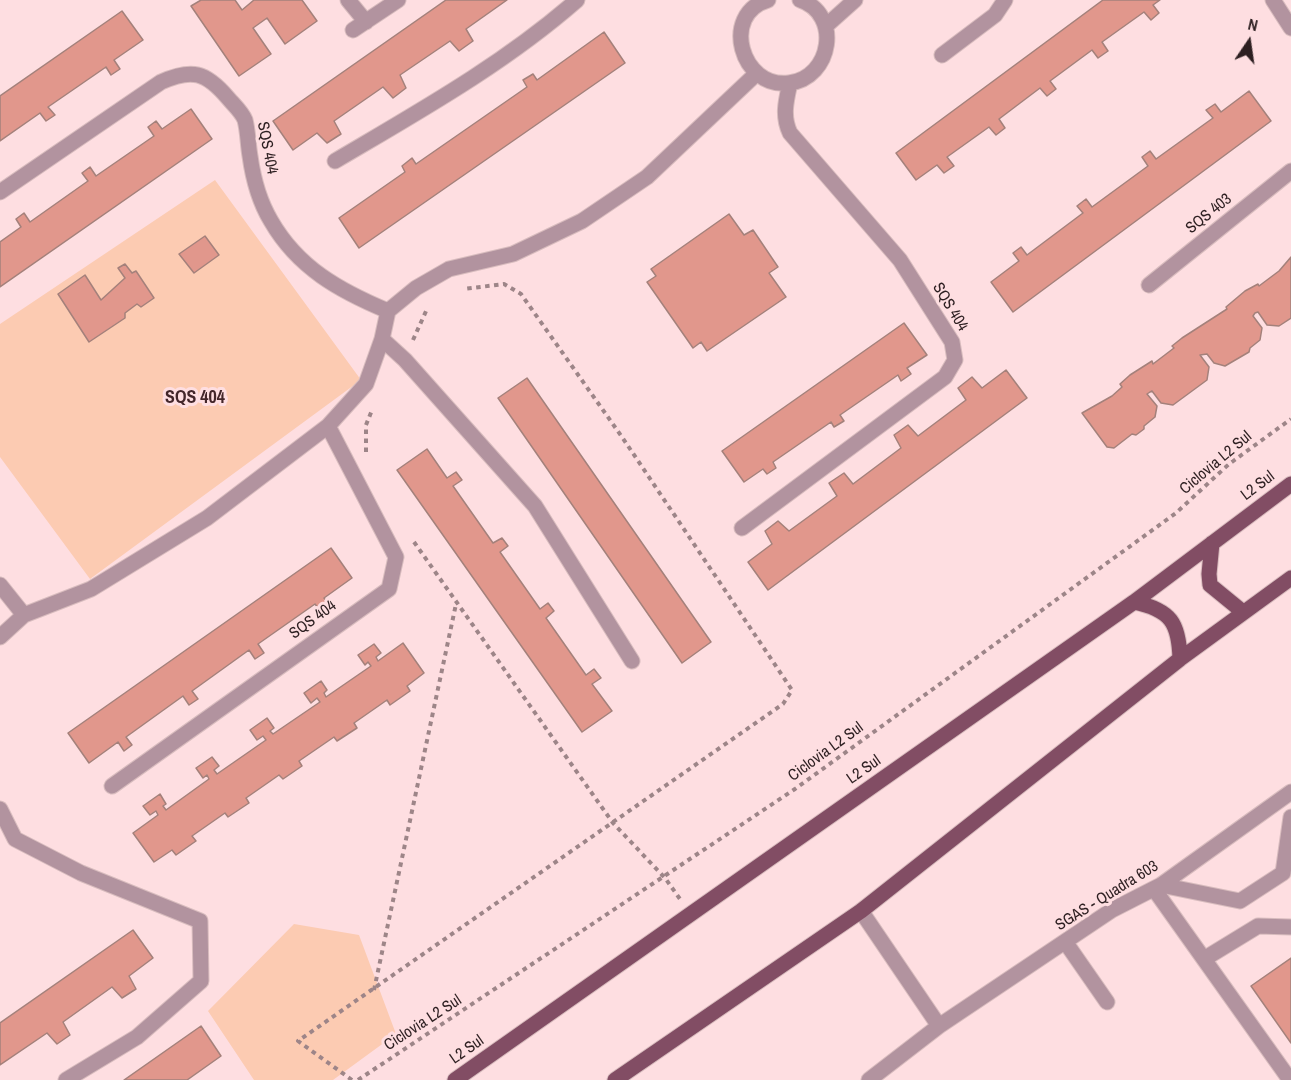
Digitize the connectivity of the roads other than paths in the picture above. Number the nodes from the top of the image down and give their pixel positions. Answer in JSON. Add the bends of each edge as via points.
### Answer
{"nodes":[{"id":1,"x":348,"y":0,"type":"edge"},
{"id":2,"x":398,"y":0,"type":"edge"},
{"id":3,"x":577,"y":0,"type":"edge"},
{"id":4,"x":801,"y":0,"type":"edge"},
{"id":5,"x":855,"y":0,"type":"edge"},
{"id":6,"x":1005,"y":0,"type":"edge"},
{"id":7,"x":1273,"y":0,"type":"edge"},
{"id":8,"x":761,"y":1,"type":"edge"},
{"id":9,"x":827,"y":26,"type":"junction"},
{"id":10,"x":1291,"y":28,"type":"edge"},
{"id":11,"x":942,"y":55,"type":"dead end"},
{"id":12,"x":756,"y":74,"type":"junction"},
{"id":13,"x":790,"y":84,"type":"junction"},
{"id":14,"x":335,"y":161,"type":"dead end"},
{"id":15,"x":1291,"y":171,"type":"edge"},
{"id":16,"x":0,"y":192,"type":"edge"},
{"id":17,"x":1149,"y":285,"type":"dead end"},
{"id":18,"x":388,"y":310,"type":"junction"},
{"id":19,"x":382,"y":339,"type":"junction"},
{"id":20,"x":328,"y":426,"type":"junction"},
{"id":21,"x":1291,"y":484,"type":"edge"},
{"id":22,"x":742,"y":528,"type":"dead end"},
{"id":23,"x":1212,"y":543,"type":"junction"},
{"id":24,"x":1291,"y":578,"type":"edge"},
{"id":25,"x":0,"y":585,"type":"edge"},
{"id":26,"x":1134,"y":602,"type":"junction"},
{"id":27,"x":1243,"y":612,"type":"junction"},
{"id":28,"x":24,"y":615,"type":"junction"},
{"id":29,"x":0,"y":637,"type":"edge"},
{"id":30,"x":1180,"y":659,"type":"junction"},
{"id":31,"x":632,"y":661,"type":"dead end"},
{"id":32,"x":112,"y":786,"type":"dead end"},
{"id":33,"x":1291,"y":792,"type":"edge"},
{"id":34,"x":0,"y":809,"type":"edge"},
{"id":35,"x":1291,"y":817,"type":"edge"},
{"id":36,"x":1157,"y":887,"type":"junction"},
{"id":37,"x":861,"y":911,"type":"junction"},
{"id":38,"x":1291,"y":927,"type":"edge"},
{"id":39,"x":1066,"y":943,"type":"junction"},
{"id":40,"x":1204,"y":959,"type":"junction"},
{"id":41,"x":1107,"y":1002,"type":"dead end"},
{"id":42,"x":939,"y":1026,"type":"junction"},
{"id":43,"x":66,"y":1080,"type":"edge"},
{"id":44,"x":455,"y":1080,"type":"edge"},
{"id":45,"x":615,"y":1080,"type":"edge"},
{"id":46,"x":869,"y":1080,"type":"edge"},
{"id":47,"x":1290,"y":1080,"type":"edge"}],
"edges":[{"from":1,"to":2,"type":"street","via":[[359,26]]},
{"from":3,"to":14,"type":"street","via":[[444,97]]},
{"from":4,"to":9,"type":"street","via":[[811,4]]},
{"from":5,"to":9,"type":"street"},
{"from":6,"to":11,"type":"street","via":[[995,15]]},
{"from":7,"to":10,"type":"street"},
{"from":8,"to":12,"type":"street","via":[[745,18],[740,37],[744,57]]},
{"from":9,"to":13,"type":"street","via":[[828,51],[814,73]]},
{"from":12,"to":13,"type":"street","via":[[772,82]]},
{"from":12,"to":18,"type":"street","via":[[648,177],[582,221],[513,254],[449,269]]},
{"from":13,"to":22,"type":"street","name":"SQS 404","via":[[784,108],[784,122],[790,133],[900,260],[952,342],[955,360],[945,377]]},
{"from":15,"to":17,"type":"street","name":"SQS 403"},
{"from":16,"to":18,"type":"street","name":"SQS 404","via":[[161,82],[182,73],[202,75],[219,87],[244,119],[259,195],[271,221],[295,255],[326,281]]},
{"from":18,"to":19,"type":"street"},
{"from":19,"to":20,"type":"street","via":[[366,384]]},
{"from":19,"to":31,"type":"street","via":[[535,506]]},
{"from":20,"to":28,"type":"street","via":[[207,518],[91,589]]},
{"from":20,"to":32,"type":"street","name":"SQS 404","via":[[396,557],[388,589]]},
{"from":21,"to":23,"type":"main road","name":"L2 Sul"},
{"from":23,"to":26,"type":"main road","name":"L2 Sul"},
{"from":23,"to":27,"type":"main road","via":[[1210,585]]},
{"from":24,"to":27,"type":"main road"},
{"from":25,"to":28,"type":"street"},
{"from":26,"to":30,"type":"main road","via":[[1152,606],[1172,619],[1179,635]]},
{"from":26,"to":44,"type":"main road","name":"L2 Sul"},
{"from":27,"to":30,"type":"main road"},
{"from":28,"to":29,"type":"street"},
{"from":30,"to":37,"type":"main road"},
{"from":33,"to":36,"type":"street","name":"SGAS - Quadra 603"},
{"from":34,"to":43,"type":"street","via":[[15,839],[81,873],[200,921],[201,981],[137,1036]]},
{"from":35,"to":36,"type":"street","via":[[1283,873],[1240,901]]},
{"from":36,"to":39,"type":"street","name":"SGAS - Quadra 603","via":[[1112,910]]},
{"from":36,"to":40,"type":"street"},
{"from":37,"to":42,"type":"street"},
{"from":37,"to":45,"type":"main road"},
{"from":38,"to":40,"type":"street","via":[[1258,926]]},
{"from":39,"to":41,"type":"street"},
{"from":39,"to":42,"type":"street","name":"SGAS - Quadra 603"},
{"from":40,"to":47,"type":"street"},
{"from":42,"to":46,"type":"street","name":"SGAS - Quadra 603"}]}
